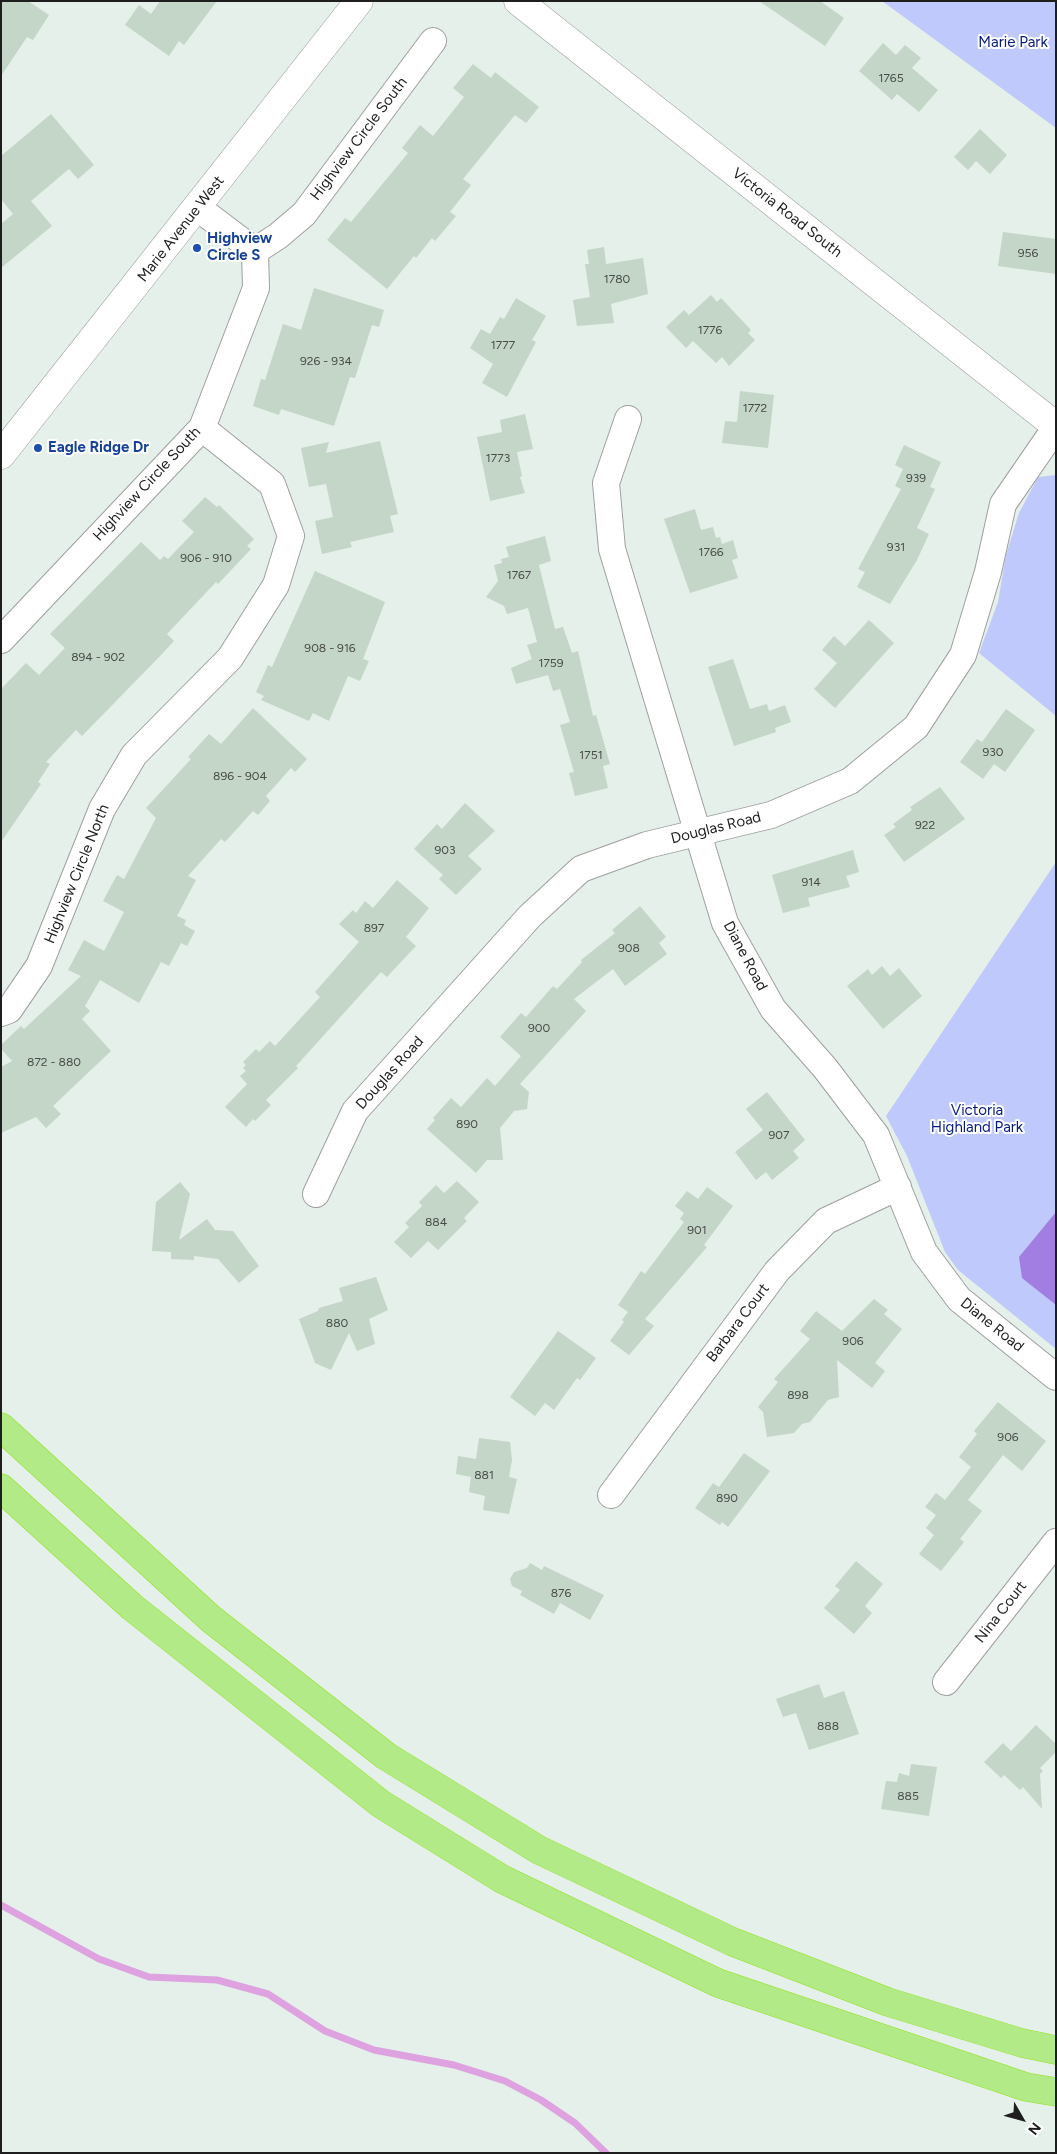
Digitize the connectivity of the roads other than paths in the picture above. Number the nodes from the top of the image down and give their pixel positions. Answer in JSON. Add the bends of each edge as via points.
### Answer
{"nodes":[{"id":1,"x":359,"y":1,"type":"edge"},
{"id":2,"x":518,"y":1,"type":"edge"},
{"id":3,"x":433,"y":41,"type":"dead end"},
{"id":4,"x":198,"y":208,"type":"junction"},
{"id":5,"x":255,"y":251,"type":"junction"},
{"id":6,"x":628,"y":419,"type":"dead end"},
{"id":7,"x":1056,"y":427,"type":"edge"},
{"id":8,"x":202,"y":428,"type":"junction"},
{"id":9,"x":2,"y":452,"type":"edge"},
{"id":10,"x":1,"y":640,"type":"edge"},
{"id":11,"x":698,"y":832,"type":"junction"},
{"id":12,"x":1,"y":1012,"type":"edge"},
{"id":13,"x":898,"y":1187,"type":"junction"},
{"id":14,"x":316,"y":1194,"type":"dead end"},
{"id":15,"x":1056,"y":1377,"type":"edge"},
{"id":16,"x":1,"y":1427,"type":"edge"},
{"id":17,"x":1,"y":1488,"type":"edge"},
{"id":18,"x":611,"y":1495,"type":"dead end"},
{"id":19,"x":1056,"y":1542,"type":"edge"},
{"id":20,"x":946,"y":1682,"type":"dead end"},
{"id":21,"x":1056,"y":2050,"type":"edge"},
{"id":22,"x":1056,"y":2092,"type":"edge"}],
"edges":[{"from":1,"to":4,"type":"street","name":"Marie Avenue West"},
{"from":2,"to":7,"type":"street","name":"Victoria Road South"},
{"from":3,"to":5,"type":"street","name":"Highview Circle South","via":[[304,214]]},
{"from":4,"to":5,"type":"street"},
{"from":4,"to":9,"type":"street","name":"Marie Avenue West"},
{"from":5,"to":8,"type":"street","name":"Highview Circle South","via":[[256,288]]},
{"from":6,"to":11,"type":"street","name":"Diane Road","via":[[606,483],[612,549]]},
{"from":7,"to":11,"type":"street","name":"Douglas Road","via":[[1003,504],[988,572],[963,655],[916,726],[850,781],[771,815]]},
{"from":8,"to":10,"type":"street","name":"Highview Circle South"},
{"from":8,"to":12,"type":"street","name":"Highview Circle North","via":[[272,484],[291,536],[276,585],[230,658],[134,755],[102,809],[39,966],[9,1010]]},
{"from":11,"to":13,"type":"street","name":"Diane Road","via":[[725,923],[773,1009],[825,1068],[876,1135]]},
{"from":11,"to":14,"type":"street","name":"Douglas Road","via":[[581,869],[530,916],[355,1111]]},
{"from":13,"to":15,"type":"street","name":"Diane Road","via":[[924,1252],[959,1299]]},
{"from":13,"to":18,"type":"street","name":"Barbara Court","via":[[826,1221],[778,1271]]},
{"from":16,"to":21,"type":"highway","via":[[210,1619],[386,1756],[539,1850],[733,1942],[888,2002],[1022,2043]]},
{"from":17,"to":22,"type":"highway","via":[[132,1607],[373,1798],[502,1878],[718,1983],[1026,2087]]},
{"from":19,"to":20,"type":"street","name":"Nina Court"}]}
